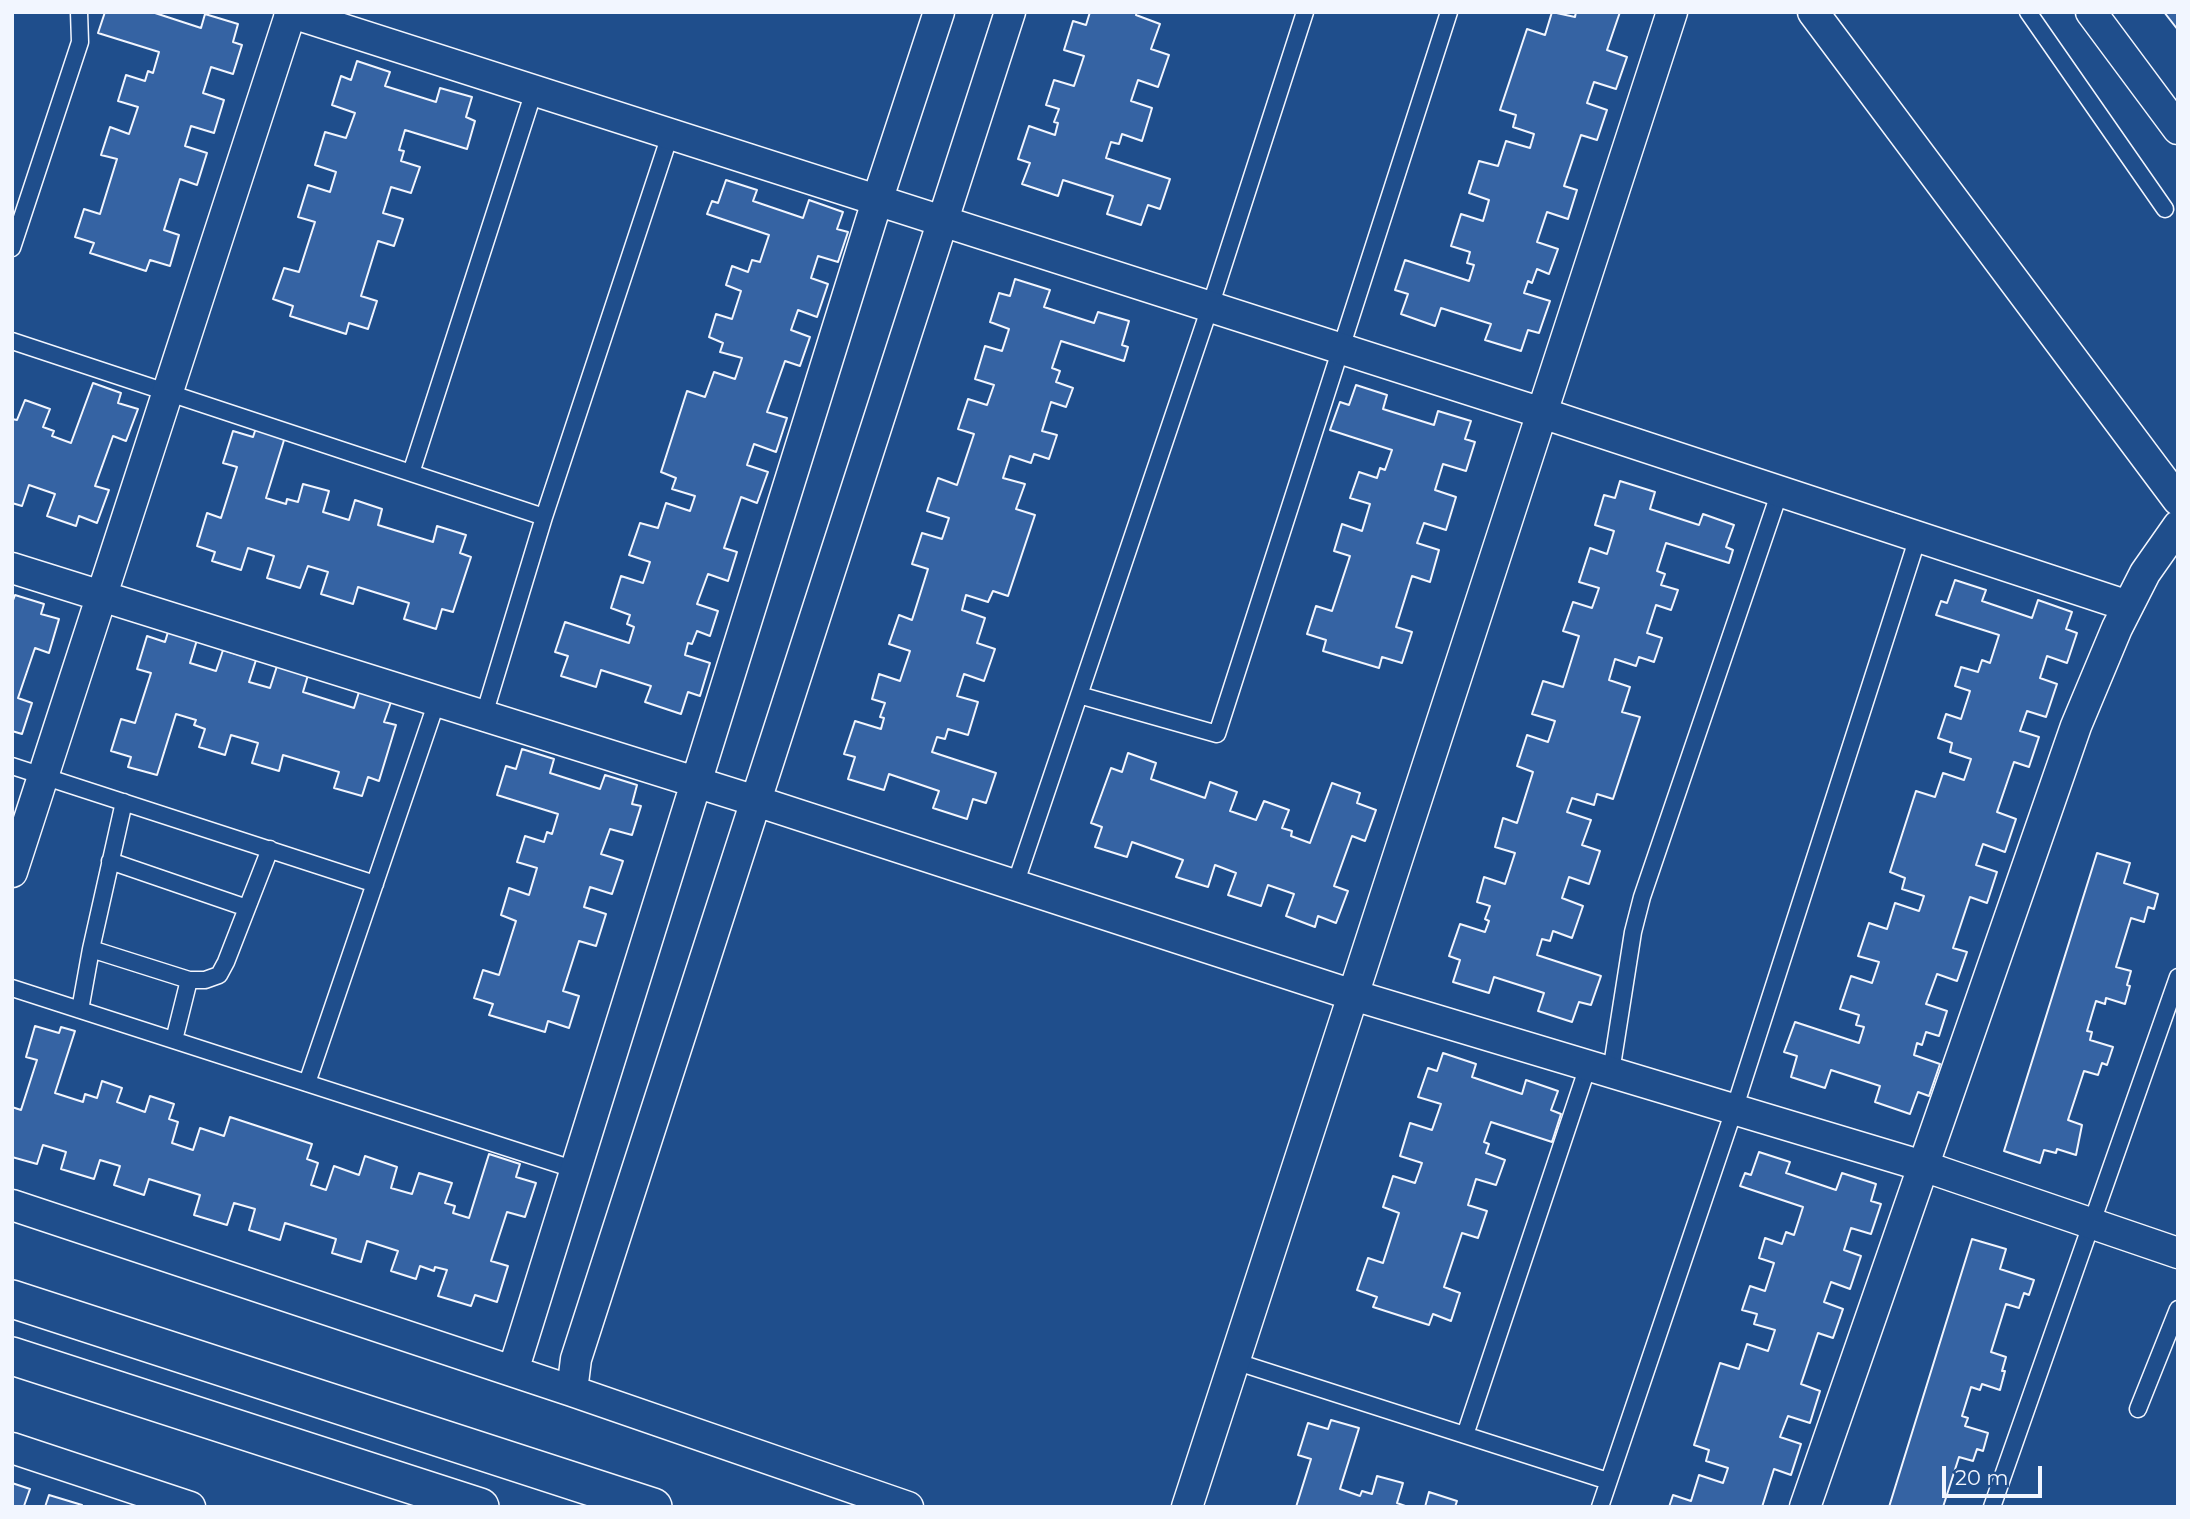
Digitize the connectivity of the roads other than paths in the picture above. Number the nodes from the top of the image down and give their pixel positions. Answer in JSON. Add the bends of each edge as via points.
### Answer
{"nodes":[{"id":1,"x":79,"y":12,"type":"edge"},
{"id":2,"x":291,"y":12,"type":"edge"},
{"id":3,"x":939,"y":12,"type":"edge"},
{"id":4,"x":1010,"y":12,"type":"edge"},
{"id":5,"x":1305,"y":12,"type":"edge"},
{"id":6,"x":1448,"y":12,"type":"edge"},
{"id":7,"x":1672,"y":12,"type":"edge"},
{"id":8,"x":1813,"y":12,"type":"edge"},
{"id":9,"x":2028,"y":12,"type":"edge"},
{"id":10,"x":2091,"y":12,"type":"edge"},
{"id":11,"x":534,"y":91,"type":"junction"},
{"id":12,"x":2178,"y":129,"type":"edge"},
{"id":13,"x":670,"y":135,"type":"junction"},
{"id":14,"x":877,"y":201,"type":"junction"},
{"id":15,"x":2165,"y":209,"type":"dead end"},
{"id":16,"x":942,"y":222,"type":"junction"},
{"id":17,"x":12,"y":248,"type":"edge"},
{"id":18,"x":1210,"y":307,"type":"junction"},
{"id":19,"x":12,"y":341,"type":"edge"},
{"id":20,"x":1341,"y":349,"type":"junction"},
{"id":21,"x":167,"y":393,"type":"junction"},
{"id":22,"x":1542,"y":413,"type":"junction"},
{"id":23,"x":411,"y":473,"type":"junction"},
{"id":24,"x":1780,"y":491,"type":"junction"},
{"id":25,"x":2178,"y":500,"type":"edge"},
{"id":26,"x":544,"y":517,"type":"junction"},
{"id":27,"x":2178,"y":526,"type":"edge"},
{"id":28,"x":1918,"y":537,"type":"junction"},
{"id":29,"x":12,"y":568,"type":"edge"},
{"id":30,"x":102,"y":595,"type":"junction"},
{"id":31,"x":2128,"y":606,"type":"junction"},
{"id":32,"x":1079,"y":695,"type":"junction"},
{"id":33,"x":437,"y":701,"type":"junction"},
{"id":34,"x":484,"y":715,"type":"junction"},
{"id":35,"x":12,"y":766,"type":"edge"},
{"id":36,"x":43,"y":776,"type":"junction"},
{"id":37,"x":697,"y":782,"type":"junction"},
{"id":38,"x":756,"y":801,"type":"junction"},
{"id":39,"x":124,"y":802,"type":"junction"},
{"id":40,"x":270,"y":849,"type":"junction"},
{"id":41,"x":110,"y":861,"type":"junction"},
{"id":42,"x":12,"y":872,"type":"edge"},
{"id":43,"x":375,"y":884,"type":"junction"},
{"id":44,"x":1015,"y":885,"type":"junction"},
{"id":45,"x":247,"y":908,"type":"junction"},
{"id":46,"x":91,"y":949,"type":"junction"},
{"id":47,"x":2178,"y":977,"type":"edge"},
{"id":48,"x":189,"y":980,"type":"junction"},
{"id":49,"x":12,"y":988,"type":"edge"},
{"id":50,"x":1353,"y":995,"type":"junction"},
{"id":51,"x":80,"y":1010,"type":"junction"},
{"id":52,"x":174,"y":1040,"type":"junction"},
{"id":53,"x":1599,"y":1069,"type":"junction"},
{"id":54,"x":307,"y":1083,"type":"junction"},
{"id":55,"x":1734,"y":1110,"type":"junction"},
{"id":56,"x":1923,"y":1166,"type":"junction"},
{"id":57,"x":576,"y":1170,"type":"junction"},
{"id":58,"x":12,"y":1205,"type":"edge"},
{"id":59,"x":2093,"y":1224,"type":"junction"},
{"id":60,"x":2178,"y":1253,"type":"edge"},
{"id":61,"x":12,"y":1298,"type":"edge"},
{"id":62,"x":2178,"y":1310,"type":"edge"},
{"id":63,"x":12,"y":1356,"type":"edge"},
{"id":64,"x":1234,"y":1361,"type":"junction"},
{"id":65,"x":513,"y":1371,"type":"junction"},
{"id":66,"x":572,"y":1391,"type":"junction"},
{"id":67,"x":2138,"y":1409,"type":"dead end"},
{"id":68,"x":1465,"y":1435,"type":"junction"},
{"id":69,"x":12,"y":1448,"type":"edge"},
{"id":70,"x":1608,"y":1481,"type":"junction"},
{"id":71,"x":190,"y":1507,"type":"edge"},
{"id":72,"x":480,"y":1507,"type":"edge"},
{"id":73,"x":653,"y":1507,"type":"edge"},
{"id":74,"x":908,"y":1507,"type":"edge"},
{"id":75,"x":1187,"y":1507,"type":"edge"},
{"id":76,"x":1600,"y":1507,"type":"edge"},
{"id":77,"x":1805,"y":1507,"type":"edge"},
{"id":78,"x":1992,"y":1507,"type":"edge"}],
"edges":[{"from":1,"to":17,"type":"lane","via":[[80,42]]},
{"from":2,"to":11,"type":"street"},
{"from":2,"to":21,"type":"street"},
{"from":3,"to":14,"type":"street"},
{"from":4,"to":16,"type":"street"},
{"from":5,"to":18,"type":"lane"},
{"from":6,"to":20,"type":"lane"},
{"from":7,"to":22,"type":"street"},
{"from":8,"to":25,"type":"street"},
{"from":9,"to":15,"type":"lane"},
{"from":10,"to":12,"type":"street"},
{"from":11,"to":13,"type":"street"},
{"from":11,"to":23,"type":"lane"},
{"from":13,"to":14,"type":"street"},
{"from":13,"to":26,"type":"lane"},
{"from":14,"to":16,"type":"street"},
{"from":14,"to":37,"type":"street"},
{"from":16,"to":18,"type":"street"},
{"from":16,"to":38,"type":"street"},
{"from":18,"to":20,"type":"street"},
{"from":18,"to":32,"type":"lane"},
{"from":19,"to":21,"type":"lane"},
{"from":20,"to":22,"type":"street"},
{"from":20,"to":32,"type":"lane","via":[[1217,734]]},
{"from":21,"to":23,"type":"lane"},
{"from":21,"to":30,"type":"street"},
{"from":22,"to":24,"type":"street"},
{"from":22,"to":50,"type":"street"},
{"from":23,"to":26,"type":"lane"},
{"from":24,"to":28,"type":"street"},
{"from":24,"to":53,"type":"lane","via":[[1642,897]]},
{"from":26,"to":34,"type":"lane"},
{"from":27,"to":31,"type":"street"},
{"from":28,"to":31,"type":"street"},
{"from":28,"to":55,"type":"lane"},
{"from":29,"to":30,"type":"street"},
{"from":30,"to":33,"type":"street"},
{"from":30,"to":36,"type":"street"},
{"from":31,"to":56,"type":"street","via":[[2076,726]]},
{"from":32,"to":44,"type":"lane"},
{"from":33,"to":34,"type":"street"},
{"from":33,"to":43,"type":"lane"},
{"from":34,"to":37,"type":"street"},
{"from":35,"to":36,"type":"lane"},
{"from":36,"to":39,"type":"lane"},
{"from":36,"to":42,"type":"street"},
{"from":37,"to":38,"type":"street"},
{"from":37,"to":57,"type":"street"},
{"from":38,"to":44,"type":"street"},
{"from":38,"to":66,"type":"street","via":[[576,1359]]},
{"from":39,"to":40,"type":"lane"},
{"from":39,"to":41,"type":"lane"},
{"from":40,"to":43,"type":"lane"},
{"from":40,"to":45,"type":"lane"},
{"from":41,"to":45,"type":"lane"},
{"from":41,"to":46,"type":"lane"},
{"from":43,"to":54,"type":"lane"},
{"from":44,"to":50,"type":"street"},
{"from":45,"to":48,"type":"lane","via":[[219,975]]},
{"from":46,"to":48,"type":"lane"},
{"from":46,"to":51,"type":"lane"},
{"from":47,"to":59,"type":"lane"},
{"from":48,"to":52,"type":"lane"},
{"from":49,"to":51,"type":"lane"},
{"from":50,"to":53,"type":"street"},
{"from":50,"to":64,"type":"street"},
{"from":51,"to":52,"type":"lane"},
{"from":52,"to":54,"type":"lane"},
{"from":53,"to":55,"type":"street"},
{"from":53,"to":68,"type":"lane"},
{"from":54,"to":57,"type":"lane"},
{"from":55,"to":56,"type":"street"},
{"from":55,"to":70,"type":"lane"},
{"from":56,"to":59,"type":"street"},
{"from":56,"to":77,"type":"street"},
{"from":57,"to":65,"type":"street"},
{"from":58,"to":65,"type":"street"},
{"from":59,"to":60,"type":"street"},
{"from":59,"to":78,"type":"lane"},
{"from":61,"to":73,"type":"street"},
{"from":62,"to":67,"type":"lane"},
{"from":63,"to":72,"type":"street"},
{"from":64,"to":68,"type":"lane"},
{"from":64,"to":75,"type":"street"},
{"from":65,"to":66,"type":"street"},
{"from":66,"to":74,"type":"street"},
{"from":68,"to":70,"type":"lane"},
{"from":69,"to":71,"type":"street"},
{"from":70,"to":76,"type":"lane"}]}
